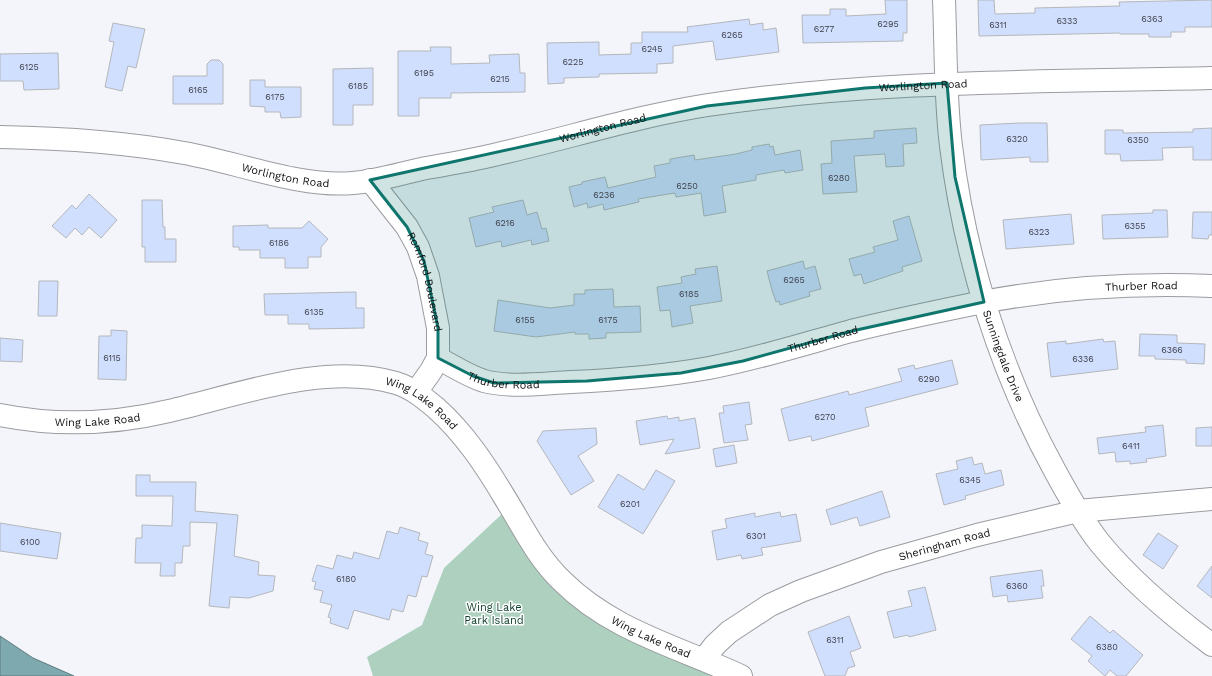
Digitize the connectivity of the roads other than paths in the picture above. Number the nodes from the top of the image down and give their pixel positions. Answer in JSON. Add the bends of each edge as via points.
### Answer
{"nodes":[{"id":1,"x":944,"y":0,"type":"edge"},
{"id":2,"x":1212,"y":78,"type":"edge"},
{"id":3,"x":947,"y":83,"type":"junction"},
{"id":4,"x":0,"y":137,"type":"edge"},
{"id":5,"x":370,"y":180,"type":"junction"},
{"id":6,"x":1212,"y":286,"type":"edge"},
{"id":7,"x":984,"y":302,"type":"junction"},
{"id":8,"x":438,"y":358,"type":"junction"},
{"id":9,"x":416,"y":392,"type":"junction"},
{"id":10,"x":0,"y":415,"type":"edge"},
{"id":11,"x":1212,"y":499,"type":"edge"},
{"id":12,"x":1078,"y":511,"type":"junction"},
{"id":13,"x":1212,"y":645,"type":"edge"},
{"id":14,"x":704,"y":659,"type":"junction"},
{"id":15,"x":741,"y":676,"type":"edge"}],
"edges":[{"from":1,"to":3,"type":"street","name":"Sunningdale Drive"},
{"from":2,"to":3,"type":"street","name":"Worlington Road"},
{"from":3,"to":5,"type":"street","name":"Worlington Road","via":[[865,88],[707,106],[619,123],[480,158]]},
{"from":3,"to":7,"type":"street","name":"Sunningdale Drive","via":[[955,177]]},
{"from":4,"to":5,"type":"street","name":"Worlington Road","via":[[83,141],[181,152],[313,181],[352,184]]},
{"from":5,"to":8,"type":"street","name":"Romford Boulevard","via":[[407,227],[424,261],[436,321]]},
{"from":6,"to":7,"type":"street","name":"Thurber Road","via":[[1096,288]]},
{"from":7,"to":8,"type":"street","name":"Thurber Road","via":[[852,331],[743,361],[660,376],[494,383],[473,376]]},
{"from":7,"to":12,"type":"street","name":"Sunningdale Drive","via":[[1033,427]]},
{"from":8,"to":9,"type":"street"},
{"from":9,"to":10,"type":"street","name":"Wing Lake Road","via":[[379,379],[343,377],[291,382],[167,412],[121,419],[59,422]]},
{"from":9,"to":14,"type":"street","name":"Wing Lake Road","via":[[446,416],[464,437],[506,498],[537,551],[560,580],[632,631]]},
{"from":11,"to":12,"type":"street","name":"Sheringham Road"},
{"from":12,"to":13,"type":"street","name":"Sunningdale Drive","via":[[1099,542],[1125,570]]},
{"from":12,"to":14,"type":"street","name":"Sheringham Road","via":[[916,551],[801,591],[770,604],[735,628],[715,645]]},
{"from":14,"to":15,"type":"street","name":"Wing Lake Road"}]}
